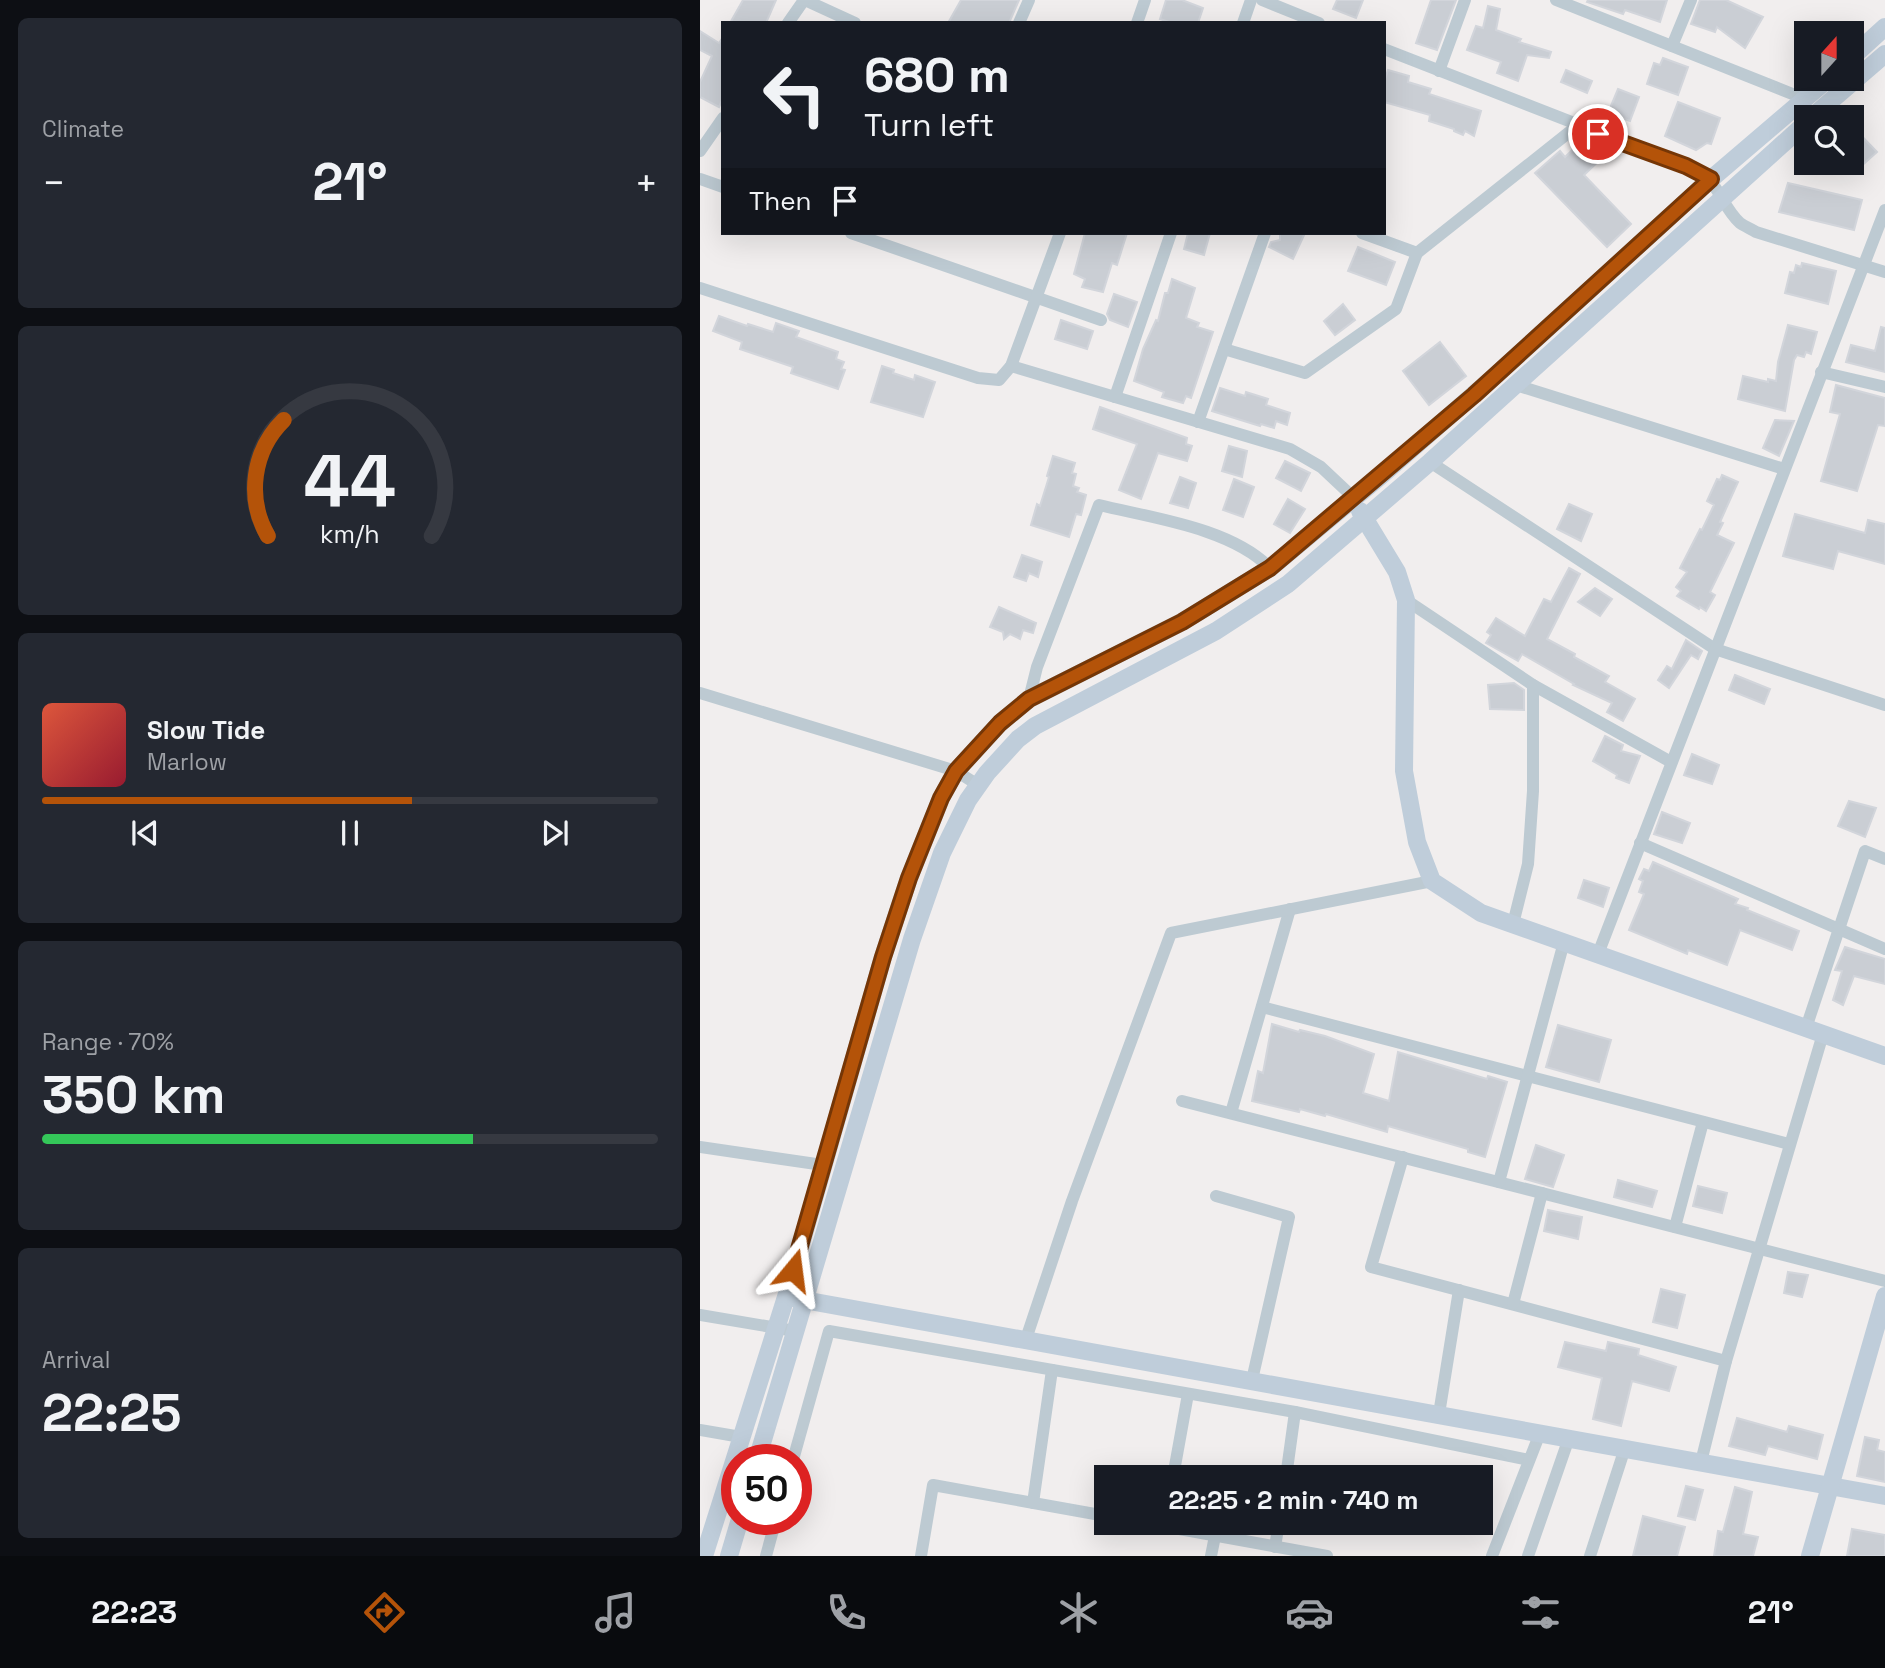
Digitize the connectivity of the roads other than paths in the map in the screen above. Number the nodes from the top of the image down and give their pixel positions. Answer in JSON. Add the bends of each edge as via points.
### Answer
{"nodes":[{"id":1,"x":804,"y":0,"type":"edge"},
{"id":2,"x":1029,"y":0,"type":"edge"},
{"id":3,"x":1145,"y":0,"type":"edge"},
{"id":4,"x":1251,"y":0,"type":"edge"},
{"id":5,"x":1262,"y":0,"type":"edge"},
{"id":6,"x":1465,"y":0,"type":"edge"},
{"id":7,"x":1556,"y":0,"type":"edge"},
{"id":8,"x":1691,"y":0,"type":"edge"},
{"id":9,"x":1577,"y":4,"type":"edge"},
{"id":10,"x":789,"y":21,"type":"edge"},
{"id":11,"x":851,"y":21,"type":"edge"},
{"id":12,"x":1020,"y":21,"type":"edge"},
{"id":13,"x":1138,"y":21,"type":"edge"},
{"id":14,"x":1244,"y":21,"type":"edge"},
{"id":15,"x":1314,"y":21,"type":"edge"},
{"id":16,"x":1885,"y":27,"type":"edge"},
{"id":17,"x":1672,"y":46,"type":"junction"},
{"id":18,"x":1864,"y":46,"type":"edge"},
{"id":19,"x":1386,"y":50,"type":"edge"},
{"id":20,"x":1885,"y":54,"type":"edge"},
{"id":21,"x":1439,"y":71,"type":"junction"},
{"id":22,"x":1814,"y":91,"type":"edge"},
{"id":23,"x":1805,"y":99,"type":"junction"},
{"id":24,"x":1826,"y":105,"type":"edge"},
{"id":25,"x":721,"y":121,"type":"edge"},
{"id":26,"x":1577,"y":126,"type":"junction"},
{"id":27,"x":1794,"y":134,"type":"edge"},
{"id":28,"x":700,"y":151,"type":"edge"},
{"id":29,"x":700,"y":179,"type":"edge"},
{"id":30,"x":1711,"y":179,"type":"junction"},
{"id":31,"x":721,"y":186,"type":"edge"},
{"id":32,"x":1722,"y":199,"type":"junction"},
{"id":33,"x":1885,"y":210,"type":"edge"},
{"id":34,"x":857,"y":235,"type":"edge"},
{"id":35,"x":1059,"y":235,"type":"edge"},
{"id":36,"x":1170,"y":235,"type":"edge"},
{"id":37,"x":1264,"y":235,"type":"edge"},
{"id":38,"x":1368,"y":235,"type":"edge"},
{"id":39,"x":1417,"y":253,"type":"junction"},
{"id":40,"x":1862,"y":265,"type":"junction"},
{"id":41,"x":1885,"y":271,"type":"edge"},
{"id":42,"x":700,"y":288,"type":"edge"},
{"id":43,"x":1036,"y":299,"type":"junction"},
{"id":44,"x":1101,"y":320,"type":"dead end"},
{"id":45,"x":1224,"y":349,"type":"junction"},
{"id":46,"x":1011,"y":366,"type":"junction"},
{"id":47,"x":1821,"y":372,"type":"junction"},
{"id":48,"x":1516,"y":385,"type":"junction"},
{"id":49,"x":1885,"y":387,"type":"edge"},
{"id":50,"x":1115,"y":397,"type":"junction"},
{"id":51,"x":1198,"y":422,"type":"junction"},
{"id":52,"x":1430,"y":462,"type":"junction"},
{"id":53,"x":1783,"y":469,"type":"junction"},
{"id":54,"x":1354,"y":498,"type":"junction"},
{"id":55,"x":1363,"y":519,"type":"junction"},
{"id":56,"x":1270,"y":568,"type":"junction"},
{"id":57,"x":1406,"y":600,"type":"junction"},
{"id":58,"x":1715,"y":649,"type":"junction"},
{"id":59,"x":1532,"y":685,"type":"junction"},
{"id":60,"x":700,"y":692,"type":"edge"},
{"id":61,"x":1029,"y":699,"type":"junction"},
{"id":62,"x":1885,"y":705,"type":"edge"},
{"id":63,"x":1671,"y":762,"type":"junction"},
{"id":64,"x":956,"y":771,"type":"junction"},
{"id":65,"x":978,"y":785,"type":"junction"},
{"id":66,"x":1640,"y":843,"type":"junction"},
{"id":67,"x":1885,"y":859,"type":"edge"},
{"id":68,"x":1432,"y":881,"type":"junction"},
{"id":69,"x":1290,"y":909,"type":"junction"},
{"id":70,"x":1513,"y":924,"type":"junction"},
{"id":71,"x":1838,"y":931,"type":"junction"},
{"id":72,"x":1564,"y":942,"type":"junction"},
{"id":73,"x":1885,"y":949,"type":"edge"},
{"id":74,"x":1598,"y":954,"type":"junction"},
{"id":75,"x":1262,"y":1007,"type":"junction"},
{"id":76,"x":1814,"y":1031,"type":"junction"},
{"id":77,"x":1885,"y":1056,"type":"edge"},
{"id":78,"x":1528,"y":1076,"type":"junction"},
{"id":79,"x":1182,"y":1101,"type":"dead end"},
{"id":80,"x":1231,"y":1113,"type":"junction"},
{"id":81,"x":1703,"y":1122,"type":"junction"},
{"id":82,"x":1790,"y":1144,"type":"junction"},
{"id":83,"x":700,"y":1147,"type":"edge"},
{"id":84,"x":1403,"y":1157,"type":"junction"},
{"id":85,"x":823,"y":1165,"type":"junction"},
{"id":86,"x":1499,"y":1182,"type":"junction"},
{"id":87,"x":1542,"y":1193,"type":"junction"},
{"id":88,"x":1216,"y":1196,"type":"dead end"},
{"id":89,"x":1675,"y":1227,"type":"junction"},
{"id":90,"x":1759,"y":1248,"type":"junction"},
{"id":91,"x":1885,"y":1281,"type":"edge"},
{"id":92,"x":1459,"y":1290,"type":"junction"},
{"id":93,"x":1885,"y":1296,"type":"edge"},
{"id":94,"x":786,"y":1297,"type":"junction"},
{"id":95,"x":804,"y":1300,"type":"junction"},
{"id":96,"x":1513,"y":1304,"type":"junction"},
{"id":97,"x":700,"y":1315,"type":"edge"},
{"id":98,"x":776,"y":1326,"type":"junction"},
{"id":99,"x":795,"y":1331,"type":"junction"},
{"id":100,"x":1026,"y":1339,"type":"junction"},
{"id":101,"x":1726,"y":1361,"type":"junction"},
{"id":102,"x":1052,"y":1370,"type":"junction"},
{"id":103,"x":1252,"y":1380,"type":"junction"},
{"id":104,"x":1188,"y":1394,"type":"junction"},
{"id":105,"x":1295,"y":1412,"type":"junction"},
{"id":106,"x":1439,"y":1414,"type":"junction"},
{"id":107,"x":700,"y":1430,"type":"edge"},
{"id":108,"x":1540,"y":1433,"type":"junction"},
{"id":109,"x":741,"y":1437,"type":"junction"},
{"id":110,"x":1569,"y":1438,"type":"junction"},
{"id":111,"x":762,"y":1444,"type":"edge"},
{"id":112,"x":797,"y":1444,"type":"edge"},
{"id":113,"x":1626,"y":1448,"type":"junction"},
{"id":114,"x":1529,"y":1460,"type":"junction"},
{"id":115,"x":1701,"y":1462,"type":"junction"},
{"id":116,"x":1175,"y":1465,"type":"edge"},
{"id":117,"x":1288,"y":1465,"type":"edge"},
{"id":118,"x":1832,"y":1486,"type":"junction"},
{"id":119,"x":1885,"y":1496,"type":"edge"},
{"id":120,"x":1033,"y":1503,"type":"junction"},
{"id":121,"x":1094,"y":1514,"type":"edge"},
{"id":122,"x":735,"y":1535,"type":"edge"},
{"id":123,"x":772,"y":1535,"type":"edge"},
{"id":124,"x":1210,"y":1535,"type":"edge"},
{"id":125,"x":1277,"y":1535,"type":"edge"},
{"id":126,"x":1215,"y":1536,"type":"junction"},
{"id":127,"x":1275,"y":1547,"type":"junction"},
{"id":128,"x":707,"y":1553,"type":"edge"},
{"id":129,"x":729,"y":1556,"type":"edge"},
{"id":130,"x":766,"y":1556,"type":"edge"},
{"id":131,"x":921,"y":1556,"type":"edge"},
{"id":132,"x":1211,"y":1556,"type":"edge"},
{"id":133,"x":1327,"y":1556,"type":"edge"},
{"id":134,"x":1492,"y":1556,"type":"edge"},
{"id":135,"x":1528,"y":1556,"type":"edge"},
{"id":136,"x":1592,"y":1556,"type":"edge"},
{"id":137,"x":1810,"y":1556,"type":"edge"}],
"edges":[{"from":1,"to":10,"type":"street"},
{"from":1,"to":11,"type":"street"},
{"from":2,"to":12,"type":"street"},
{"from":3,"to":13,"type":"street"},
{"from":4,"to":14,"type":"street"},
{"from":5,"to":15,"type":"street"},
{"from":6,"to":21,"type":"street"},
{"from":7,"to":9,"type":"street"},
{"from":8,"to":17,"type":"street"},
{"from":9,"to":17,"type":"street"},
{"from":16,"to":18,"type":"main road"},
{"from":17,"to":23,"type":"street"},
{"from":19,"to":21,"type":"street"},
{"from":20,"to":24,"type":"main road"},
{"from":21,"to":26,"type":"street"},
{"from":22,"to":23,"type":"main road"},
{"from":23,"to":30,"type":"main road"},
{"from":25,"to":28,"type":"street"},
{"from":26,"to":30,"type":"street"},
{"from":26,"to":39,"type":"street"},
{"from":27,"to":32,"type":"main road"},
{"from":29,"to":31,"type":"street"},
{"from":30,"to":32,"type":"street"},
{"from":30,"to":54,"type":"main road"},
{"from":32,"to":40,"type":"street","via":[[1740,223],[1756,232]]},
{"from":32,"to":48,"type":"main road"},
{"from":33,"to":40,"type":"street"},
{"from":34,"to":43,"type":"street"},
{"from":35,"to":43,"type":"street"},
{"from":36,"to":50,"type":"street"},
{"from":37,"to":45,"type":"street"},
{"from":38,"to":39,"type":"street"},
{"from":39,"to":45,"type":"street","via":[[1396,309],[1305,373]]},
{"from":40,"to":41,"type":"street"},
{"from":40,"to":47,"type":"street"},
{"from":42,"to":46,"type":"street","via":[[978,378],[999,380]]},
{"from":43,"to":44,"type":"street"},
{"from":43,"to":46,"type":"street"},
{"from":45,"to":51,"type":"street"},
{"from":46,"to":50,"type":"street"},
{"from":47,"to":49,"type":"street"},
{"from":47,"to":53,"type":"street"},
{"from":48,"to":52,"type":"main road"},
{"from":48,"to":53,"type":"street"},
{"from":50,"to":51,"type":"street"},
{"from":51,"to":54,"type":"street","via":[[1306,456]]},
{"from":52,"to":55,"type":"main road"},
{"from":52,"to":58,"type":"street"},
{"from":53,"to":58,"type":"street"},
{"from":54,"to":55,"type":"main road"},
{"from":54,"to":56,"type":"main road"},
{"from":55,"to":57,"type":"main road","via":[[1397,572]]},
{"from":55,"to":65,"type":"main road","via":[[1266,601],[1035,726]]},
{"from":56,"to":61,"type":"main road","via":[[1182,622]]},
{"from":56,"to":61,"type":"street","via":[[1242,545],[1219,536],[1099,505]]},
{"from":57,"to":59,"type":"street"},
{"from":57,"to":68,"type":"main road","via":[[1404,771],[1417,842]]},
{"from":58,"to":62,"type":"street"},
{"from":58,"to":63,"type":"street"},
{"from":59,"to":63,"type":"street"},
{"from":59,"to":70,"type":"street","via":[[1528,864]]},
{"from":60,"to":64,"type":"street"},
{"from":61,"to":64,"type":"main road"},
{"from":63,"to":66,"type":"street"},
{"from":64,"to":65,"type":"street"},
{"from":64,"to":85,"type":"main road","via":[[909,878]]},
{"from":65,"to":95,"type":"main road","via":[[951,834],[912,939]]},
{"from":66,"to":71,"type":"street"},
{"from":66,"to":74,"type":"street"},
{"from":67,"to":71,"type":"street","via":[[1866,851]]},
{"from":68,"to":69,"type":"street"},
{"from":68,"to":70,"type":"main road","via":[[1481,913]]},
{"from":69,"to":75,"type":"street"},
{"from":69,"to":100,"type":"street","via":[[1171,933]]},
{"from":70,"to":72,"type":"main road"},
{"from":71,"to":73,"type":"street"},
{"from":71,"to":76,"type":"street"},
{"from":72,"to":74,"type":"main road"},
{"from":72,"to":78,"type":"street"},
{"from":74,"to":76,"type":"main road"},
{"from":75,"to":78,"type":"street"},
{"from":75,"to":80,"type":"street"},
{"from":76,"to":77,"type":"main road"},
{"from":76,"to":82,"type":"street"},
{"from":78,"to":81,"type":"street"},
{"from":78,"to":86,"type":"street"},
{"from":79,"to":80,"type":"street"},
{"from":80,"to":84,"type":"street"},
{"from":81,"to":82,"type":"street"},
{"from":81,"to":89,"type":"street"},
{"from":82,"to":90,"type":"street"},
{"from":83,"to":85,"type":"street"},
{"from":84,"to":86,"type":"street"},
{"from":84,"to":92,"type":"street","via":[[1371,1266]]},
{"from":85,"to":94,"type":"main road"},
{"from":86,"to":87,"type":"street"},
{"from":87,"to":89,"type":"street"},
{"from":87,"to":96,"type":"street"},
{"from":88,"to":103,"type":"street","via":[[1289,1217]]},
{"from":89,"to":90,"type":"street"},
{"from":90,"to":91,"type":"street"},
{"from":90,"to":101,"type":"street"},
{"from":92,"to":96,"type":"street"},
{"from":92,"to":106,"type":"street"},
{"from":93,"to":118,"type":"main road"},
{"from":94,"to":95,"type":"main road"},
{"from":94,"to":98,"type":"main road"},
{"from":95,"to":99,"type":"main road"},
{"from":95,"to":100,"type":"main road"},
{"from":96,"to":101,"type":"street"},
{"from":97,"to":98,"type":"street"},
{"from":98,"to":99,"type":"street"},
{"from":98,"to":109,"type":"main road"},
{"from":99,"to":111,"type":"main road"},
{"from":100,"to":103,"type":"main road"},
{"from":101,"to":115,"type":"street"},
{"from":102,"to":104,"type":"street"},
{"from":102,"to":112,"type":"street","via":[[829,1331]]},
{"from":102,"to":120,"type":"street"},
{"from":103,"to":106,"type":"main road"},
{"from":104,"to":105,"type":"street"},
{"from":104,"to":116,"type":"street"},
{"from":105,"to":114,"type":"street"},
{"from":105,"to":117,"type":"street"},
{"from":106,"to":108,"type":"main road"},
{"from":107,"to":109,"type":"street"},
{"from":108,"to":110,"type":"main road"},
{"from":108,"to":114,"type":"street"},
{"from":109,"to":128,"type":"main road"},
{"from":110,"to":113,"type":"main road"},
{"from":110,"to":135,"type":"street"},
{"from":113,"to":115,"type":"main road"},
{"from":113,"to":136,"type":"street"},
{"from":114,"to":134,"type":"street"},
{"from":115,"to":118,"type":"main road"},
{"from":118,"to":119,"type":"main road"},
{"from":118,"to":137,"type":"main road"},
{"from":120,"to":121,"type":"street"},
{"from":120,"to":131,"type":"street","via":[[933,1485]]},
{"from":122,"to":129,"type":"main road"},
{"from":123,"to":130,"type":"street"},
{"from":124,"to":126,"type":"street"},
{"from":125,"to":127,"type":"street"},
{"from":126,"to":127,"type":"street"},
{"from":126,"to":132,"type":"street"},
{"from":127,"to":133,"type":"street"}]}
